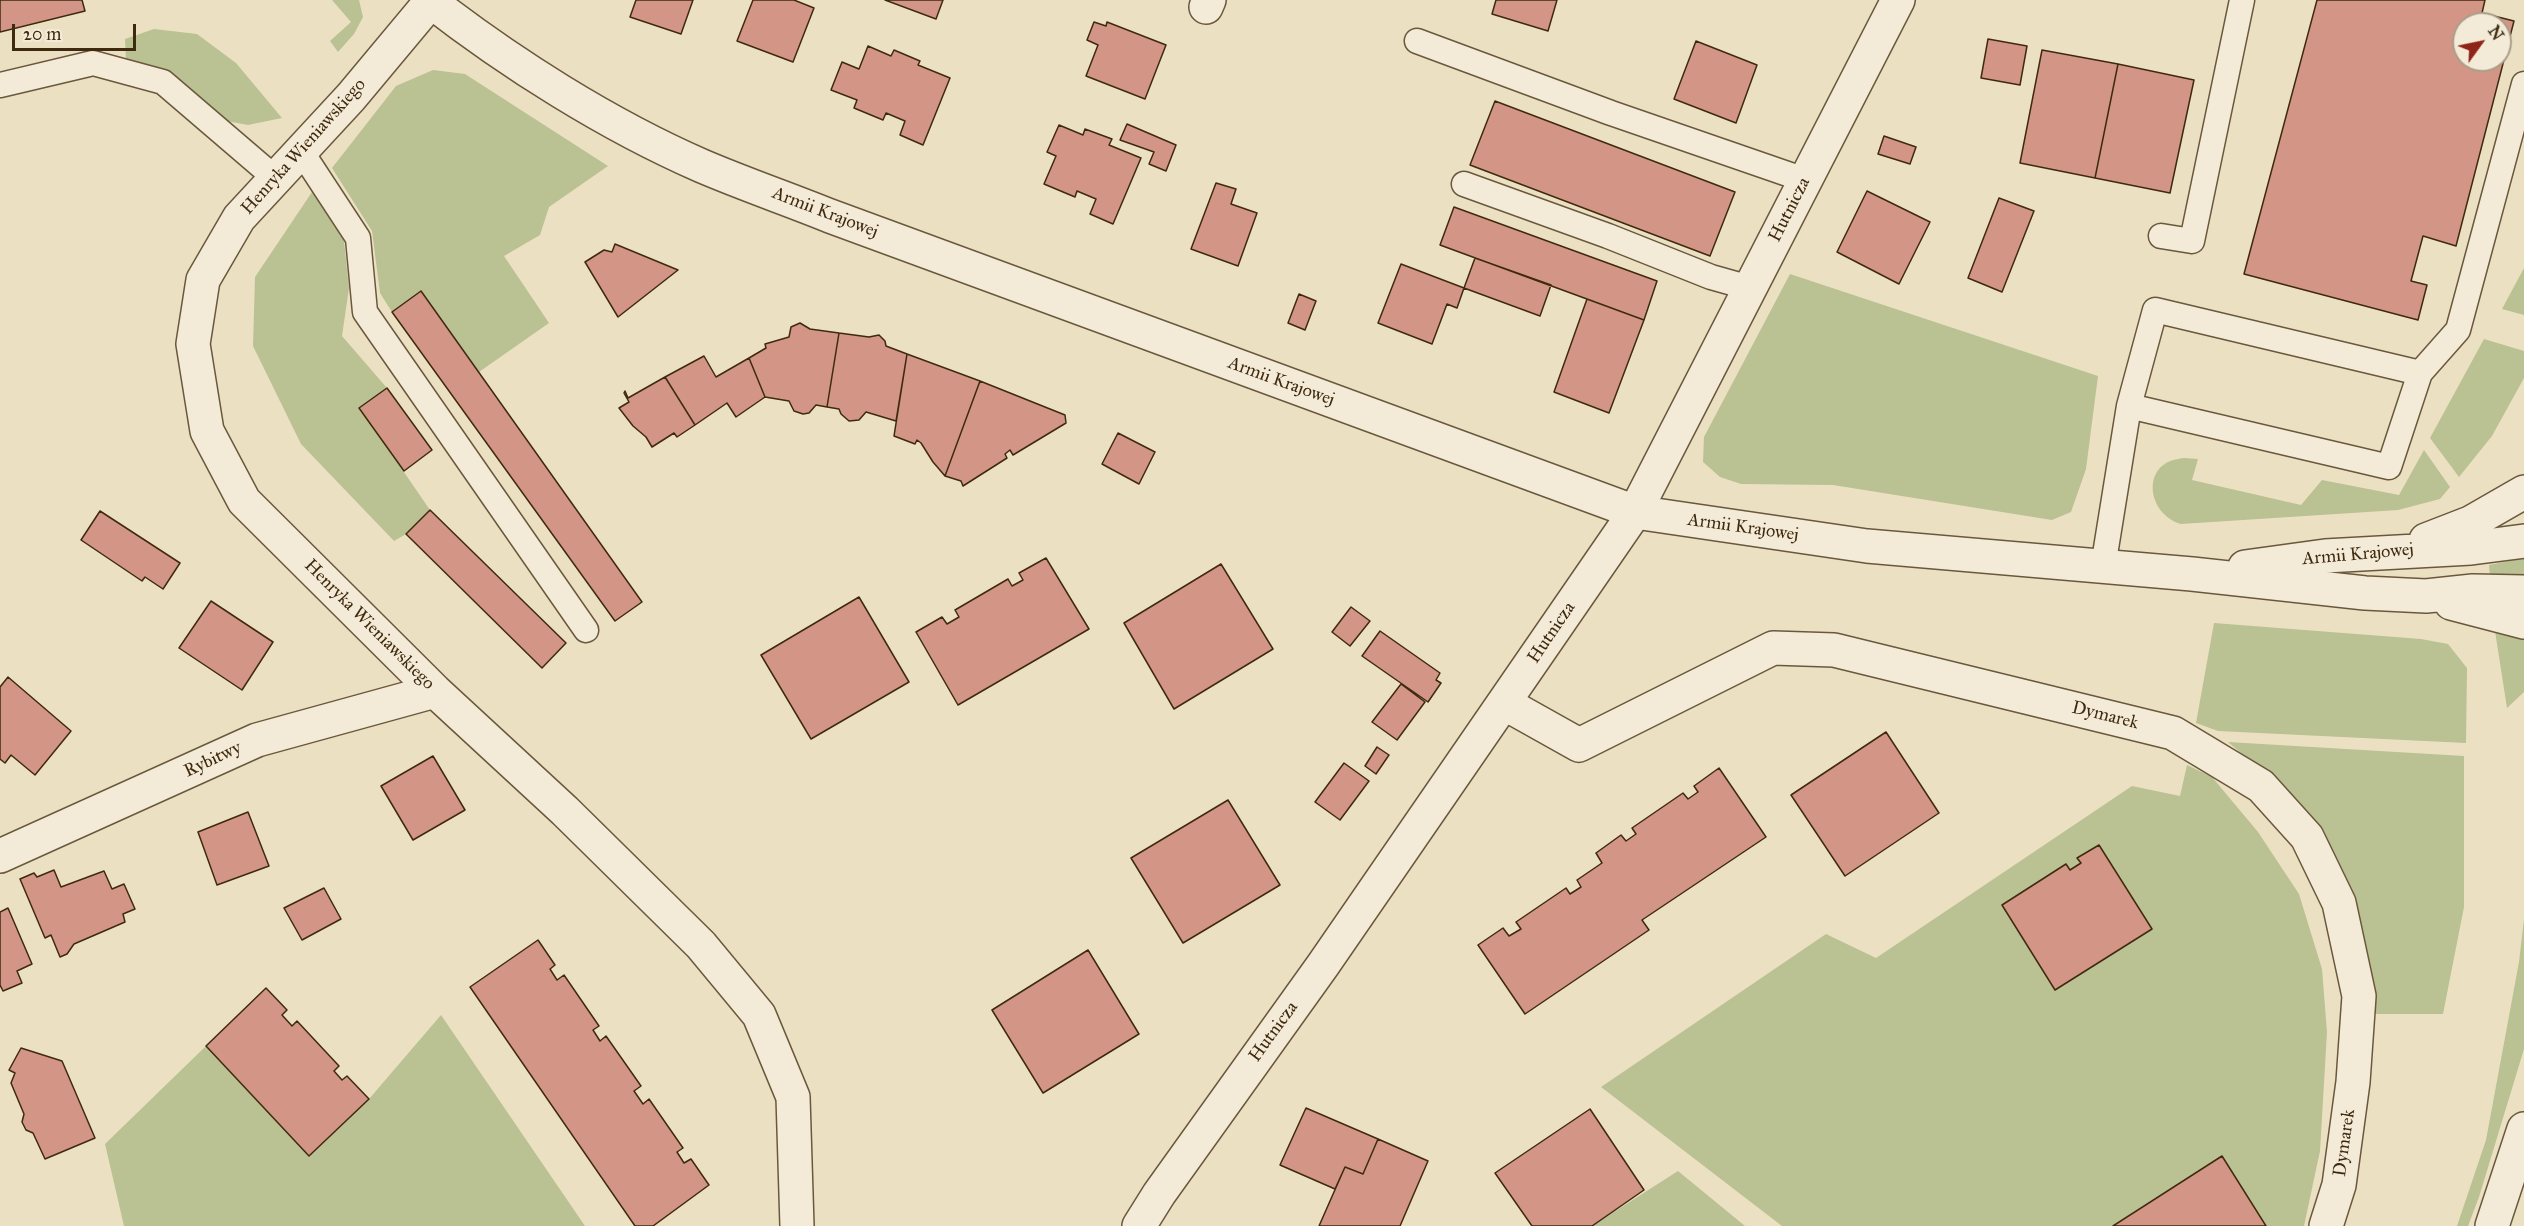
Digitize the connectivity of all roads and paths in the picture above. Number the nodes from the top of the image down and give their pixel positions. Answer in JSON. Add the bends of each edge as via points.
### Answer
{"nodes":[{"id":1,"x":430,"y":0,"type":"edge"},
{"id":2,"x":1898,"y":0,"type":"edge"},
{"id":3,"x":2242,"y":0,"type":"edge"},
{"id":4,"x":1417,"y":41,"type":"dead end"},
{"id":5,"x":2524,"y":84,"type":"edge"},
{"id":6,"x":0,"y":85,"type":"edge"},
{"id":7,"x":300,"y":152,"type":"junction"},
{"id":8,"x":275,"y":178,"type":"junction"},
{"id":9,"x":1806,"y":180,"type":"junction"},
{"id":10,"x":1464,"y":184,"type":"dead end"},
{"id":11,"x":2161,"y":236,"type":"dead end"},
{"id":12,"x":1750,"y":288,"type":"junction"},
{"id":13,"x":2420,"y":373,"type":"junction"},
{"id":14,"x":2129,"y":406,"type":"junction"},
{"id":15,"x":2524,"y":492,"type":"edge"},
{"id":16,"x":1635,"y":512,"type":"junction"},
{"id":17,"x":2524,"y":541,"type":"edge"},
{"id":18,"x":2398,"y":551,"type":"junction"},
{"id":19,"x":2103,"y":567,"type":"junction"},
{"id":20,"x":2192,"y":574,"type":"junction"},
{"id":21,"x":2524,"y":592,"type":"edge"},
{"id":22,"x":2426,"y":596,"type":"junction"},
{"id":23,"x":2524,"y":622,"type":"edge"},
{"id":24,"x":586,"y":630,"type":"dead end"},
{"id":25,"x":435,"y":691,"type":"junction"},
{"id":26,"x":1504,"y":703,"type":"junction"},
{"id":27,"x":0,"y":856,"type":"edge"},
{"id":28,"x":2524,"y":1128,"type":"edge"},
{"id":29,"x":1147,"y":1222,"type":"edge"},
{"id":30,"x":797,"y":1226,"type":"edge"},
{"id":31,"x":2326,"y":1226,"type":"edge"},
{"id":32,"x":2492,"y":1226,"type":"edge"}],
"edges":[{"from":1,"to":7,"type":"street","name":"Henryka Wieniawskiego","via":[[351,97]]},
{"from":1,"to":16,"type":"street","name":"Armii Krajowej","via":[[529,71],[635,133],[702,166]]},
{"from":2,"to":9,"type":"street","name":"Hutnicza"},
{"from":3,"to":11,"type":"lane","via":[[2192,241]]},
{"from":4,"to":9,"type":"lane"},
{"from":5,"to":13,"type":"lane","via":[[2458,330]]},
{"from":6,"to":8,"type":"lane","via":[[93,63],[163,82]]},
{"from":7,"to":8,"type":"street","name":"Henryka Wieniawskiego"},
{"from":7,"to":24,"type":"lane","via":[[358,238],[365,312]]},
{"from":8,"to":25,"type":"street","name":"Henryka Wieniawskiego","via":[[239,218],[202,280],[193,344],[207,431],[244,501]]},
{"from":9,"to":12,"type":"street","name":"Hutnicza"},
{"from":10,"to":12,"type":"lane"},
{"from":12,"to":16,"type":"street","name":"Hutnicza"},
{"from":13,"to":14,"type":"lane","via":[[2390,467]]},
{"from":13,"to":14,"type":"lane","via":[[2155,310]]},
{"from":14,"to":19,"type":"lane"},
{"from":15,"to":18,"type":"street","via":[[2470,524]]},
{"from":16,"to":19,"type":"street","name":"Armii Krajowej","via":[[1867,546]]},
{"from":16,"to":26,"type":"street","name":"Hutnicza"},
{"from":17,"to":18,"type":"street","name":"Armii Krajowej"},
{"from":18,"to":20,"type":"street","name":"Armii Krajowej","via":[[2325,556]]},
{"from":19,"to":20,"type":"street","name":"Armii Krajowej"},
{"from":20,"to":22,"type":"street","name":"Armii Krajowej"},
{"from":21,"to":22,"type":"street","name":"Armii Krajowej","via":[[2473,591]]},
{"from":22,"to":23,"type":"street","name":"Armii Krajowej"},
{"from":25,"to":27,"type":"street","name":"Rybitwy","via":[[256,740]]},
{"from":25,"to":30,"type":"street","name":"Henryka Wieniawskiego","via":[[701,945],[759,1015],[793,1097]]},
{"from":26,"to":29,"type":"street","name":"Hutnicza","via":[[1165,1184]]},
{"from":26,"to":31,"type":"street","name":"Dymarek","via":[[1579,745],[1773,648],[1834,650],[2173,733],[2261,786],[2307,837],[2339,903],[2359,996],[2341,1173]]},
{"from":28,"to":32,"type":"street"}]}
